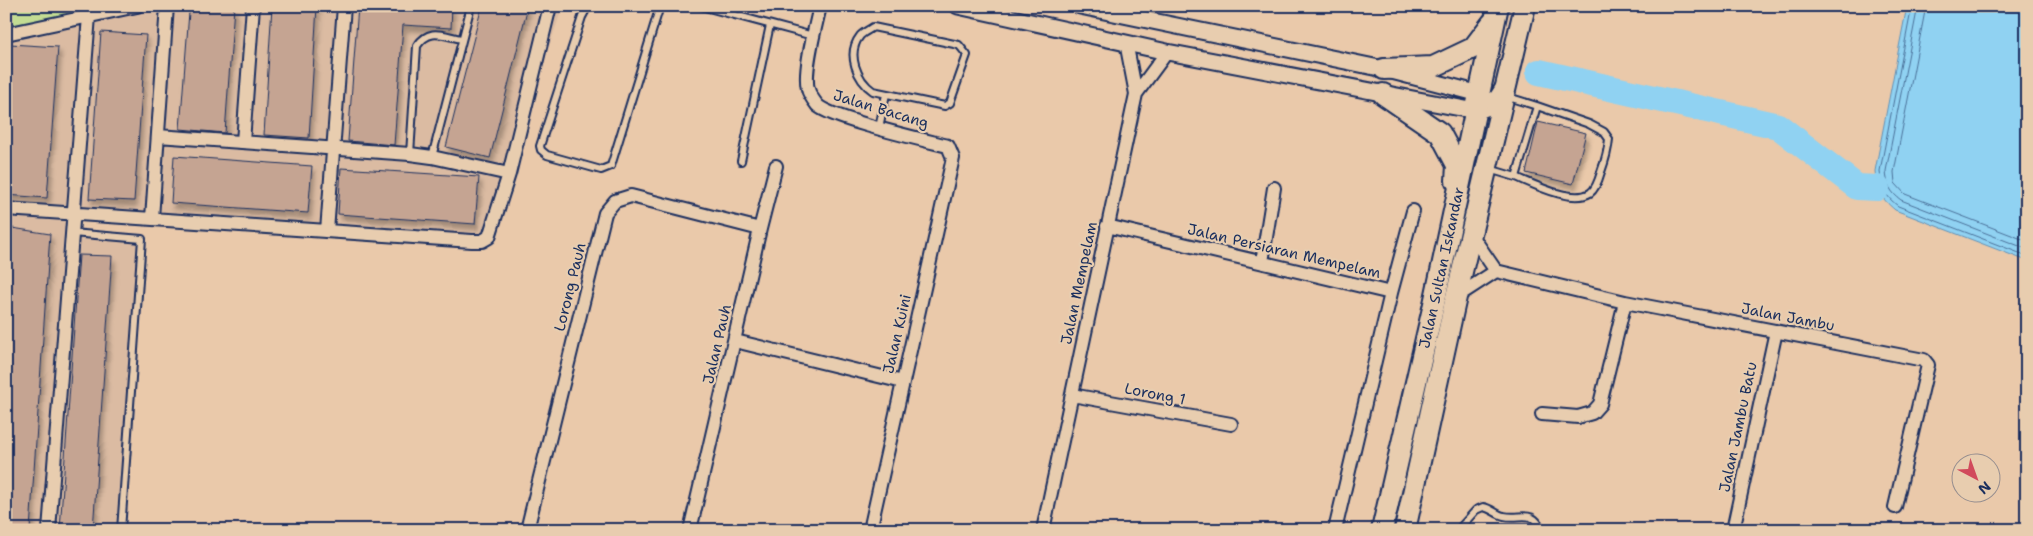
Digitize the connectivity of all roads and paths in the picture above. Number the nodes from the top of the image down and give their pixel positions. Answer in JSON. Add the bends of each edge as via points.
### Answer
{"nodes":[{"id":1,"x":137,"y":6,"type":"edge"},
{"id":2,"x":167,"y":6,"type":"edge"},
{"id":3,"x":253,"y":6,"type":"edge"},
{"id":4,"x":344,"y":6,"type":"edge"},
{"id":5,"x":471,"y":6,"type":"edge"},
{"id":6,"x":550,"y":6,"type":"edge"},
{"id":7,"x":588,"y":6,"type":"edge"},
{"id":8,"x":660,"y":6,"type":"edge"},
{"id":9,"x":701,"y":6,"type":"edge"},
{"id":10,"x":820,"y":6,"type":"edge"},
{"id":11,"x":958,"y":6,"type":"edge"},
{"id":12,"x":1080,"y":6,"type":"edge"},
{"id":13,"x":1525,"y":6,"type":"edge"},
{"id":14,"x":88,"y":10,"type":"edge"},
{"id":15,"x":1497,"y":12,"type":"edge"},
{"id":16,"x":770,"y":25,"type":"junction"},
{"id":17,"x":6,"y":34,"type":"edge"},
{"id":18,"x":813,"y":36,"type":"junction"},
{"id":19,"x":462,"y":39,"type":"junction"},
{"id":20,"x":1126,"y":42,"type":"junction"},
{"id":21,"x":1167,"y":52,"type":"junction"},
{"id":22,"x":1384,"y":69,"type":"junction"},
{"id":23,"x":886,"y":94,"type":"junction"},
{"id":24,"x":1136,"y":94,"type":"junction"},
{"id":25,"x":1383,"y":94,"type":"junction"},
{"id":26,"x":1492,"y":97,"type":"junction"},
{"id":27,"x":1537,"y":106,"type":"junction"},
{"id":28,"x":879,"y":128,"type":"junction"},
{"id":29,"x":158,"y":136,"type":"junction"},
{"id":30,"x":243,"y":142,"type":"junction"},
{"id":31,"x":948,"y":146,"type":"joint"},
{"id":32,"x":333,"y":149,"type":"junction"},
{"id":33,"x":410,"y":154,"type":"junction"},
{"id":34,"x":432,"y":157,"type":"junction"},
{"id":35,"x":741,"y":161,"type":"dead end"},
{"id":36,"x":776,"y":166,"type":"dead end"},
{"id":37,"x":1487,"y":168,"type":"junction"},
{"id":38,"x":509,"y":174,"type":"junction"},
{"id":39,"x":1516,"y":176,"type":"junction"},
{"id":40,"x":1274,"y":188,"type":"dead end"},
{"id":41,"x":1455,"y":205,"type":"junction"},
{"id":42,"x":6,"y":209,"type":"edge"},
{"id":43,"x":1413,"y":211,"type":"dead end"},
{"id":44,"x":74,"y":213,"type":"junction"},
{"id":45,"x":152,"y":218,"type":"junction"},
{"id":46,"x":1107,"y":226,"type":"junction"},
{"id":47,"x":760,"y":229,"type":"junction"},
{"id":48,"x":327,"y":231,"type":"junction"},
{"id":49,"x":72,"y":233,"type":"junction"},
{"id":50,"x":1472,"y":236,"type":"junction"},
{"id":51,"x":1262,"y":262,"type":"junction"},
{"id":52,"x":1496,"y":271,"type":"junction"},
{"id":53,"x":1391,"y":293,"type":"junction"},
{"id":54,"x":1456,"y":297,"type":"junction"},
{"id":55,"x":1625,"y":302,"type":"junction"},
{"id":56,"x":1776,"y":331,"type":"junction"},
{"id":57,"x":735,"y":341,"type":"junction"},
{"id":58,"x":903,"y":382,"type":"junction"},
{"id":59,"x":1072,"y":395,"type":"junction"},
{"id":60,"x":1542,"y":414,"type":"dead end"},
{"id":61,"x":1231,"y":424,"type":"dead end"},
{"id":62,"x":1895,"y":507,"type":"dead end"},
{"id":63,"x":49,"y":530,"type":"edge"},
{"id":64,"x":121,"y":530,"type":"edge"},
{"id":65,"x":527,"y":530,"type":"edge"},
{"id":66,"x":690,"y":530,"type":"edge"},
{"id":67,"x":870,"y":530,"type":"edge"},
{"id":68,"x":1043,"y":530,"type":"edge"},
{"id":69,"x":1335,"y":530,"type":"edge"},
{"id":70,"x":1382,"y":530,"type":"edge"},
{"id":71,"x":1405,"y":530,"type":"edge"},
{"id":72,"x":1458,"y":530,"type":"edge"},
{"id":73,"x":1542,"y":530,"type":"edge"},
{"id":74,"x":1732,"y":530,"type":"edge"}],
"edges":[{"from":1,"to":14,"type":"street"},
{"from":2,"to":29,"type":"street"},
{"from":3,"to":30,"type":"street"},
{"from":4,"to":32,"type":"street"},
{"from":5,"to":19,"type":"lane"},
{"from":6,"to":38,"type":"street"},
{"from":7,"to":8,"type":"lane","via":[[540,146],[547,155],[601,170],[611,166]]},
{"from":9,"to":16,"type":"lane"},
{"from":10,"to":18,"type":"street","name":"Jalan Bacang"},
{"from":11,"to":20,"type":"street"},
{"from":12,"to":22,"type":"street"},
{"from":13,"to":26,"type":"main road"},
{"from":14,"to":17,"type":"street"},
{"from":14,"to":44,"type":"street"},
{"from":15,"to":22,"type":"main road","via":[[1473,48],[1433,67]]},
{"from":15,"to":26,"type":"main road","name":"Jalan Sultan Iskandar"},
{"from":16,"to":18,"type":"lane"},
{"from":16,"to":35,"type":"lane"},
{"from":18,"to":28,"type":"street","name":"Jalan Bacang","via":[[807,88],[818,106]]},
{"from":19,"to":33,"type":"lane","via":[[432,34],[422,38],[417,46]]},
{"from":19,"to":34,"type":"lane"},
{"from":20,"to":21,"type":"street"},
{"from":20,"to":24,"type":"street"},
{"from":21,"to":24,"type":"street","name":"Jalan Mempelam"},
{"from":21,"to":25,"type":"street"},
{"from":22,"to":26,"type":"street"},
{"from":23,"to":23,"type":"lane","via":[[868,88],[855,69],[854,50],[860,36],[873,27],[959,45],[965,50],[967,55],[953,95],[945,106]]},
{"from":23,"to":28,"type":"lane"},
{"from":24,"to":46,"type":"street","name":"Jalan Mempelam"},
{"from":25,"to":26,"type":"street"},
{"from":25,"to":41,"type":"main road","via":[[1440,133],[1457,165]]},
{"from":26,"to":27,"type":"lane"},
{"from":26,"to":37,"type":"main road","via":[[1494,138]]},
{"from":26,"to":41,"type":"main road","name":"Jalan Sultan Iskandar"},
{"from":27,"to":39,"type":"lane"},
{"from":27,"to":39,"type":"lane","via":[[1599,128],[1609,139],[1608,153],[1596,185],[1580,196],[1560,194]]},
{"from":28,"to":31,"type":"street","name":"Jalan Bacang"},
{"from":29,"to":30,"type":"street"},
{"from":29,"to":45,"type":"street"},
{"from":30,"to":32,"type":"street"},
{"from":31,"to":58,"type":"street","name":"Jalan Kuini","via":[[953,158]]},
{"from":32,"to":33,"type":"street"},
{"from":32,"to":48,"type":"street"},
{"from":33,"to":34,"type":"street"},
{"from":34,"to":38,"type":"street"},
{"from":36,"to":47,"type":"street","name":"Jalan Pauh"},
{"from":37,"to":39,"type":"lane"},
{"from":37,"to":50,"type":"main road"},
{"from":38,"to":48,"type":"street","via":[[490,236],[482,241]]},
{"from":40,"to":51,"type":"street"},
{"from":41,"to":70,"type":"main road","name":"Jalan Sultan Iskandar"},
{"from":42,"to":44,"type":"street"},
{"from":43,"to":53,"type":"street"},
{"from":44,"to":45,"type":"street"},
{"from":44,"to":49,"type":"street"},
{"from":45,"to":48,"type":"street"},
{"from":46,"to":51,"type":"street","name":"Jalan Persiaran Mempelam"},
{"from":46,"to":59,"type":"street","name":"Jalan Mempelam"},
{"from":47,"to":57,"type":"street","name":"Jalan Pauh"},
{"from":47,"to":65,"type":"street","name":"Lorong Pauh","via":[[631,196],[615,201],[610,207],[605,214]]},
{"from":49,"to":63,"type":"street"},
{"from":49,"to":64,"type":"lane","via":[[142,239]]},
{"from":50,"to":52,"type":"street"},
{"from":50,"to":54,"type":"main road"},
{"from":51,"to":53,"type":"street","name":"Jalan Persiaran Mempelam"},
{"from":52,"to":54,"type":"street"},
{"from":52,"to":55,"type":"street","name":"Jalan Jambu"},
{"from":53,"to":69,"type":"street","name":"Jalan Persiaran Mempelam"},
{"from":54,"to":71,"type":"main road"},
{"from":55,"to":56,"type":"street","name":"Jalan Jambu"},
{"from":55,"to":60,"type":"street","via":[[1600,404],[1592,414]]},
{"from":56,"to":62,"type":"street","name":"Jalan Jambu","via":[[1927,362]]},
{"from":56,"to":74,"type":"street","name":"Jalan Jambu Batu"},
{"from":57,"to":58,"type":"street"},
{"from":57,"to":66,"type":"street","name":"Jalan Pauh"},
{"from":58,"to":67,"type":"street","name":"Jalan Kuini"},
{"from":59,"to":61,"type":"street","name":"Lorong 1"},
{"from":59,"to":68,"type":"street","name":"Jalan Mempelam"},
{"from":72,"to":73,"type":"lane","via":[[1483,506],[1502,516],[1527,515]]}]}
